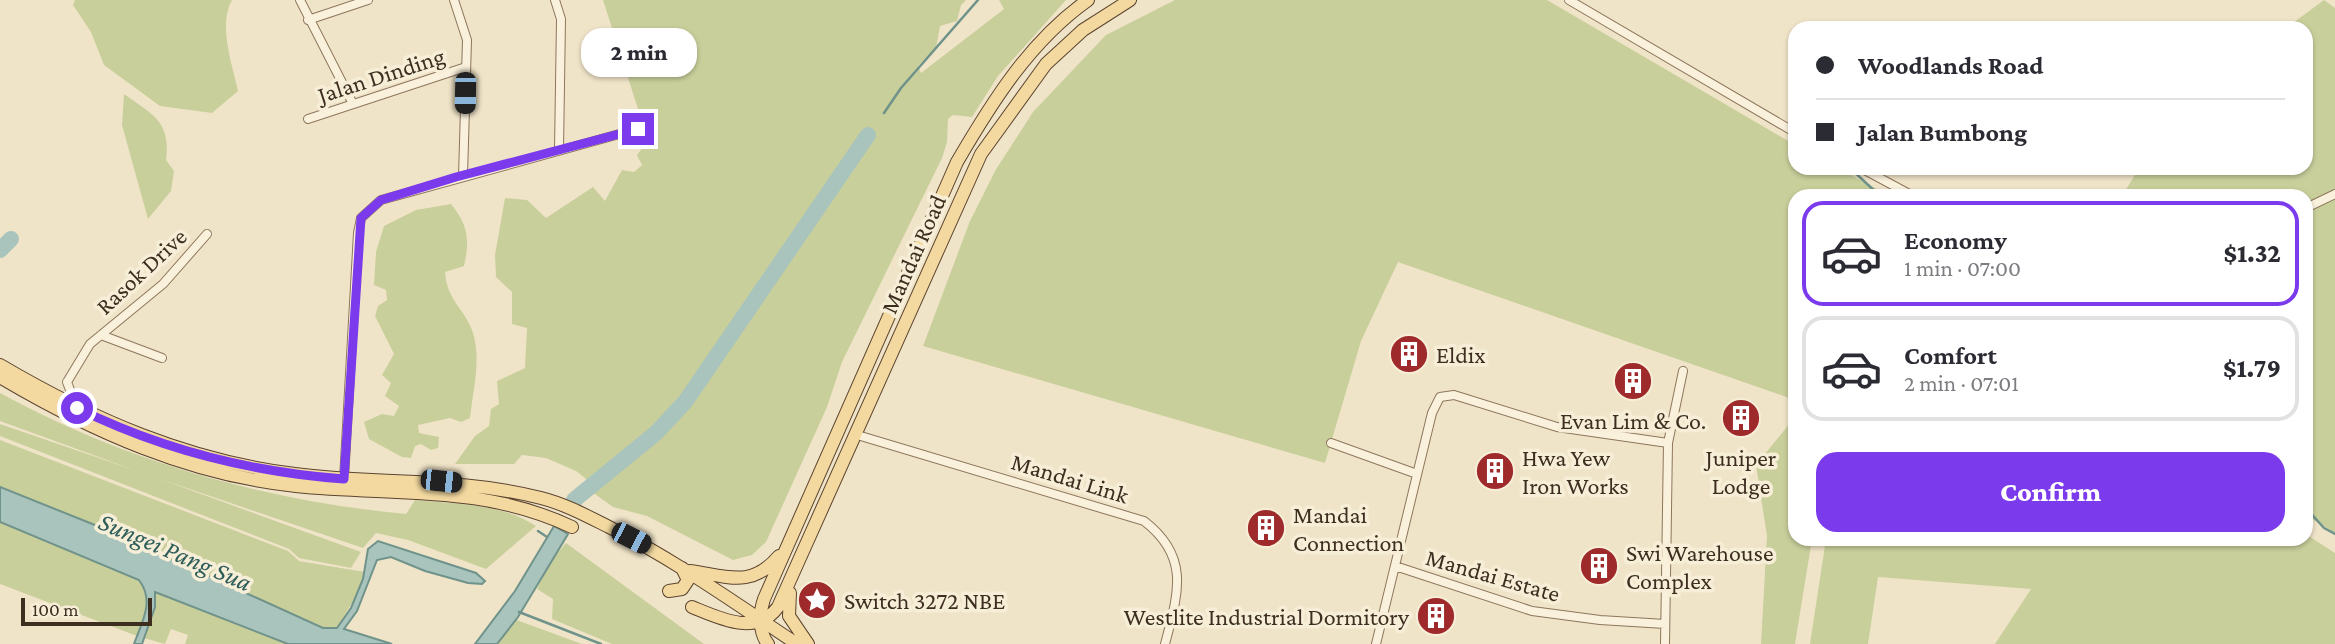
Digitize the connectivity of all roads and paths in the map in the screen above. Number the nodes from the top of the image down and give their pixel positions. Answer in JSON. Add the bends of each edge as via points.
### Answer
{"nodes":[{"id":1,"x":300,"y":0,"type":"edge"},
{"id":2,"x":368,"y":0,"type":"edge"},
{"id":3,"x":454,"y":0,"type":"edge"},
{"id":4,"x":555,"y":0,"type":"edge"},
{"id":5,"x":1088,"y":0,"type":"edge"},
{"id":6,"x":1130,"y":0,"type":"edge"},
{"id":7,"x":1569,"y":0,"type":"edge"},
{"id":8,"x":308,"y":20,"type":"junction"},
{"id":9,"x":466,"y":67,"type":"junction"},
{"id":10,"x":353,"y":104,"type":"junction"},
{"id":11,"x":308,"y":119,"type":"dead end"},
{"id":12,"x":641,"y":128,"type":"dead end"},
{"id":13,"x":1788,"y":128,"type":"edge"},
{"id":14,"x":559,"y":150,"type":"junction"},
{"id":15,"x":1874,"y":175,"type":"edge"},
{"id":16,"x":463,"y":176,"type":"junction"},
{"id":17,"x":1900,"y":189,"type":"edge"},
{"id":18,"x":2335,"y":194,"type":"edge"},
{"id":19,"x":2313,"y":205,"type":"edge"},
{"id":20,"x":207,"y":234,"type":"dead end"},
{"id":21,"x":928,"y":270,"type":"junction"},
{"id":22,"x":905,"y":277,"type":"junction"},
{"id":23,"x":101,"y":335,"type":"junction"},
{"id":24,"x":162,"y":358,"type":"dead end"},
{"id":25,"x":0,"y":365,"type":"edge"},
{"id":26,"x":1683,"y":371,"type":"dead end"},
{"id":27,"x":0,"y":377,"type":"edge"},
{"id":28,"x":67,"y":383,"type":"junction"},
{"id":29,"x":42,"y":390,"type":"junction"},
{"id":30,"x":77,"y":408,"type":"junction"},
{"id":31,"x":854,"y":434,"type":"junction"},
{"id":32,"x":1331,"y":443,"type":"dead end"},
{"id":33,"x":1668,"y":443,"type":"junction"},
{"id":34,"x":1417,"y":474,"type":"junction"},
{"id":35,"x":344,"y":479,"type":"junction"},
{"id":36,"x":572,"y":527,"type":"dead end"},
{"id":37,"x":788,"y":544,"type":"junction"},
{"id":38,"x":1395,"y":566,"type":"junction"},
{"id":39,"x":684,"y":569,"type":"junction"},
{"id":40,"x":797,"y":569,"type":"junction"},
{"id":41,"x":669,"y":592,"type":"dead end"},
{"id":42,"x":788,"y":606,"type":"junction"},
{"id":43,"x":692,"y":607,"type":"dead end"},
{"id":44,"x":762,"y":620,"type":"junction"},
{"id":45,"x":1665,"y":624,"type":"junction"},
{"id":46,"x":768,"y":644,"type":"edge"},
{"id":47,"x":798,"y":644,"type":"edge"},
{"id":48,"x":808,"y":644,"type":"edge"},
{"id":49,"x":1165,"y":644,"type":"edge"},
{"id":50,"x":1376,"y":644,"type":"edge"},
{"id":51,"x":1665,"y":644,"type":"edge"}],
"edges":[{"from":1,"to":8,"type":"street"},
{"from":2,"to":8,"type":"street"},
{"from":3,"to":9,"type":"street","via":[[467,40]]},
{"from":4,"to":14,"type":"street","via":[[561,19]]},
{"from":5,"to":22,"type":"main road","name":"Mandai Road","via":[[1030,54],[995,98],[957,162]]},
{"from":6,"to":21,"type":"main road","name":"Mandai Road","via":[[1083,30],[1046,64],[1012,107],[981,154]]},
{"from":7,"to":13,"type":"street"},
{"from":8,"to":10,"type":"street"},
{"from":9,"to":10,"type":"street","name":"Jalan Dinding"},
{"from":9,"to":16,"type":"street"},
{"from":10,"to":11,"type":"street","name":"Jalan Dinding"},
{"from":12,"to":14,"type":"street"},
{"from":14,"to":16,"type":"street"},
{"from":15,"to":17,"type":"street"},
{"from":16,"to":35,"type":"street","via":[[381,200],[361,218]]},
{"from":18,"to":19,"type":"street"},
{"from":20,"to":23,"type":"street","name":"Rasok Drive","via":[[163,284]]},
{"from":21,"to":22,"type":"main road","via":[[918,267]]},
{"from":21,"to":31,"type":"main road","name":"Mandai Road"},
{"from":22,"to":37,"type":"main road","name":"Mandai Road"},
{"from":23,"to":24,"type":"street","name":"Rasok Drive"},
{"from":23,"to":28,"type":"street","name":"Rasok Drive","via":[[86,348]]},
{"from":25,"to":29,"type":"main road"},
{"from":26,"to":33,"type":"street"},
{"from":27,"to":36,"type":"main road","via":[[119,439],[207,470],[295,486],[464,495],[508,503]]},
{"from":28,"to":29,"type":"street"},
{"from":28,"to":30,"type":"street"},
{"from":29,"to":30,"type":"main road"},
{"from":30,"to":35,"type":"main road","via":[[209,458],[267,471]]},
{"from":31,"to":40,"type":"main road","name":"Mandai Road"},
{"from":31,"to":49,"type":"street","name":"Mandai Link","via":[[1144,521],[1163,539],[1178,571],[1178,594]]},
{"from":32,"to":34,"type":"street"},
{"from":33,"to":34,"type":"street","name":"Mandai Estate","via":[[1557,427],[1449,394],[1440,397],[1434,407]]},
{"from":33,"to":45,"type":"street"},
{"from":34,"to":38,"type":"street","name":"Mandai Estate"},
{"from":35,"to":39,"type":"main road","via":[[464,483],[561,504]]},
{"from":37,"to":39,"type":"main road","via":[[756,576],[730,578]]},
{"from":37,"to":44,"type":"main road","name":"Mandai Road","via":[[761,607]]},
{"from":38,"to":45,"type":"street","name":"Mandai Estate","via":[[1532,611]]},
{"from":38,"to":50,"type":"street","name":"Mandai Estate"},
{"from":39,"to":41,"type":"main road","via":[[688,580]]},
{"from":39,"to":44,"type":"main road"},
{"from":40,"to":42,"type":"main road"},
{"from":40,"to":44,"type":"main road","via":[[778,607]]},
{"from":42,"to":47,"type":"main road","via":[[787,624]]},
{"from":42,"to":48,"type":"main road","via":[[794,627]]},
{"from":43,"to":44,"type":"main road","via":[[730,622]]},
{"from":44,"to":46,"type":"main road"},
{"from":44,"to":47,"type":"main road"},
{"from":45,"to":51,"type":"street"}]}
